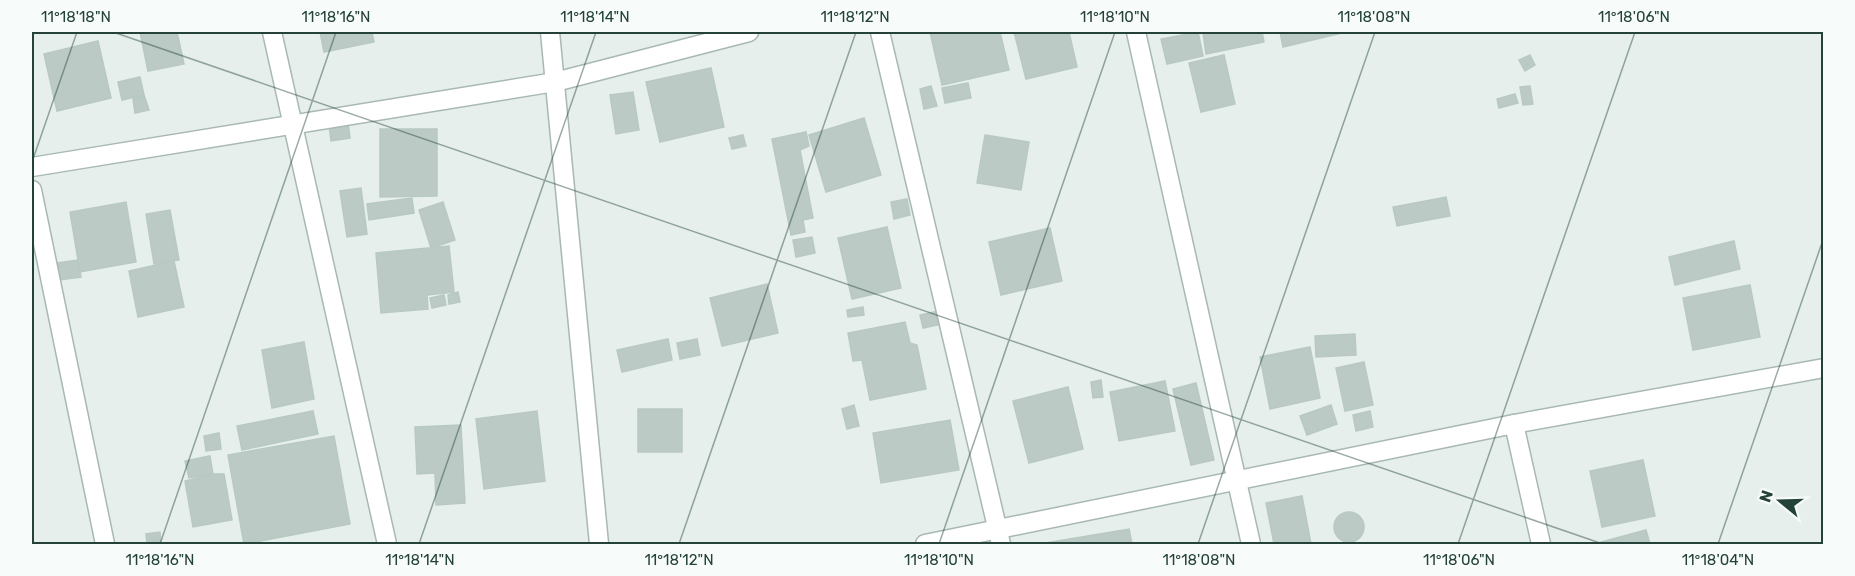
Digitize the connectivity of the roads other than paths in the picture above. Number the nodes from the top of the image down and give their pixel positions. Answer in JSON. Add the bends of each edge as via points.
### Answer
{"nodes":[{"id":1,"x":272,"y":32,"type":"edge"},
{"id":2,"x":550,"y":32,"type":"edge"},
{"id":3,"x":749,"y":32,"type":"edge"},
{"id":4,"x":880,"y":32,"type":"edge"},
{"id":5,"x":1136,"y":32,"type":"edge"},
{"id":6,"x":555,"y":82,"type":"junction"},
{"id":7,"x":293,"y":123,"type":"junction"},
{"id":8,"x":32,"y":167,"type":"edge"},
{"id":9,"x":32,"y":190,"type":"edge"},
{"id":10,"x":1824,"y":368,"type":"edge"},
{"id":11,"x":1514,"y":424,"type":"junction"},
{"id":12,"x":1238,"y":482,"type":"junction"},
{"id":13,"x":999,"y":538,"type":"edge"},
{"id":14,"x":105,"y":544,"type":"edge"},
{"id":15,"x":387,"y":544,"type":"edge"},
{"id":16,"x":599,"y":544,"type":"edge"},
{"id":17,"x":926,"y":544,"type":"edge"},
{"id":18,"x":1251,"y":544,"type":"edge"},
{"id":19,"x":1542,"y":544,"type":"edge"}],
"edges":[{"from":1,"to":7,"type":"street"},
{"from":2,"to":6,"type":"street"},
{"from":3,"to":6,"type":"street"},
{"from":4,"to":13,"type":"street"},
{"from":5,"to":12,"type":"street"},
{"from":6,"to":7,"type":"street"},
{"from":6,"to":16,"type":"street"},
{"from":7,"to":8,"type":"street"},
{"from":7,"to":15,"type":"street"},
{"from":9,"to":14,"type":"street"},
{"from":10,"to":11,"type":"street"},
{"from":11,"to":12,"type":"street"},
{"from":11,"to":19,"type":"street"},
{"from":12,"to":13,"type":"street"},
{"from":12,"to":18,"type":"street"},
{"from":13,"to":17,"type":"street"}]}
